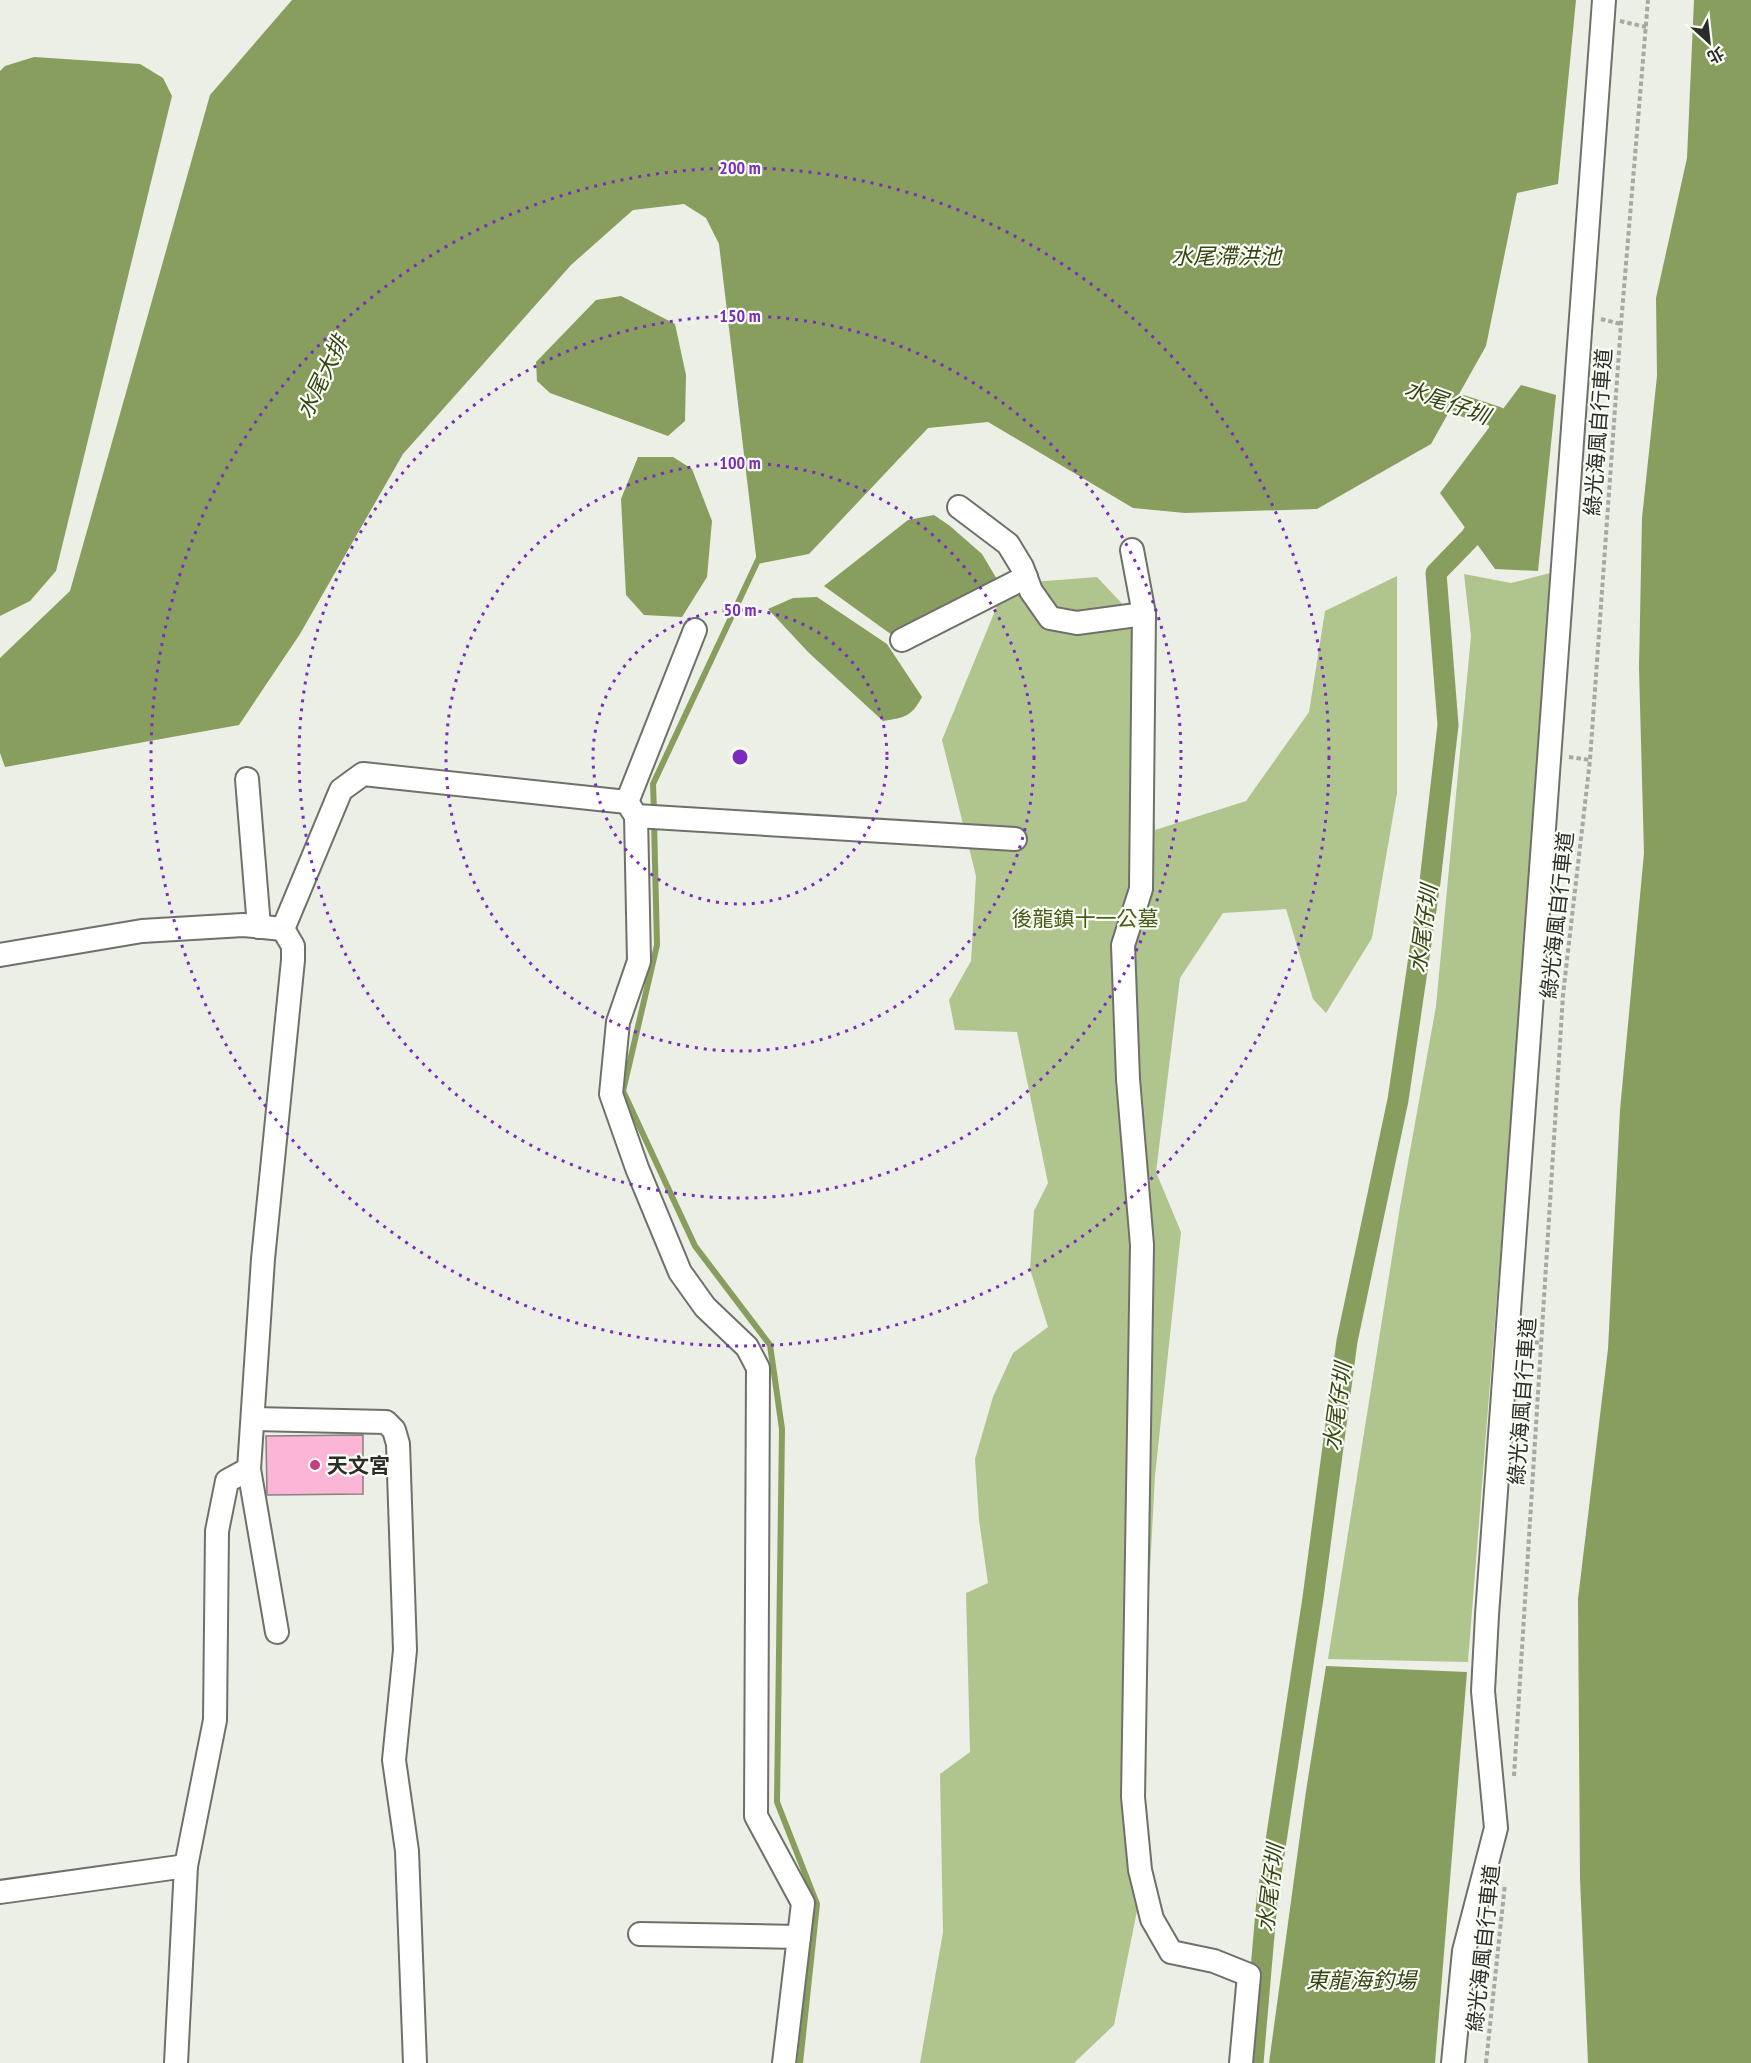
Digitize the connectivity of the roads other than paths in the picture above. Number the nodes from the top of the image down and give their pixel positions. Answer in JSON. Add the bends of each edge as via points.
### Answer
{"nodes":[{"id":1,"x":1604,"y":0,"type":"edge"},
{"id":2,"x":959,"y":507,"type":"dead end"},
{"id":3,"x":1132,"y":550,"type":"dead end"},
{"id":4,"x":1026,"y":577,"type":"junction"},
{"id":5,"x":1144,"y":614,"type":"junction"},
{"id":6,"x":695,"y":630,"type":"dead end"},
{"id":7,"x":902,"y":640,"type":"dead end"},
{"id":8,"x":247,"y":779,"type":"dead end"},
{"id":9,"x":643,"y":813,"type":"junction"},
{"id":10,"x":1015,"y":839,"type":"dead end"},
{"id":11,"x":259,"y":927,"type":"junction"},
{"id":12,"x":283,"y":930,"type":"junction"},
{"id":13,"x":0,"y":955,"type":"edge"},
{"id":14,"x":253,"y":1419,"type":"junction"},
{"id":15,"x":249,"y":1469,"type":"junction"},
{"id":16,"x":277,"y":1632,"type":"dead end"},
{"id":17,"x":186,"y":1866,"type":"junction"},
{"id":18,"x":0,"y":1892,"type":"edge"},
{"id":19,"x":640,"y":1934,"type":"dead end"},
{"id":20,"x":799,"y":1937,"type":"junction"},
{"id":21,"x":176,"y":2063,"type":"edge"},
{"id":22,"x":415,"y":2063,"type":"edge"},
{"id":23,"x":784,"y":2063,"type":"edge"},
{"id":24,"x":1240,"y":2063,"type":"edge"},
{"id":25,"x":1453,"y":2063,"type":"edge"}],
"edges":[{"from":1,"to":25,"type":"street","via":[[1487,1615],[1483,1691],[1496,1828],[1464,1951]]},
{"from":2,"to":4,"type":"street","via":[[1008,544]]},
{"from":3,"to":5,"type":"street"},
{"from":4,"to":5,"type":"street","via":[[1050,618],[1077,623]]},
{"from":4,"to":7,"type":"street"},
{"from":5,"to":24,"type":"street","via":[[1141,889],[1123,945],[1128,1078],[1143,1245],[1133,1797],[1140,1870],[1152,1919],[1171,1952],[1214,1961],[1248,1974]]},
{"from":6,"to":9,"type":"street"},
{"from":8,"to":11,"type":"street"},
{"from":9,"to":10,"type":"street"},
{"from":9,"to":12,"type":"street","via":[[363,774],[341,790]]},
{"from":9,"to":20,"type":"street","via":[[639,960],[618,1022],[611,1094],[680,1272],[705,1307],[747,1347],[758,1368],[756,1816],[803,1903]]},
{"from":11,"to":12,"type":"street"},
{"from":11,"to":13,"type":"street","via":[[142,931]]},
{"from":12,"to":14,"type":"street","via":[[293,946],[293,960],[263,1259]]},
{"from":14,"to":15,"type":"street"},
{"from":14,"to":22,"type":"street","via":[[386,1422],[394,1430],[398,1444],[405,1650],[394,1760],[407,1851]]},
{"from":15,"to":16,"type":"street"},
{"from":15,"to":17,"type":"street","via":[[228,1481],[217,1531],[215,1720]]},
{"from":17,"to":18,"type":"street"},
{"from":17,"to":21,"type":"street"},
{"from":19,"to":20,"type":"street"},
{"from":20,"to":23,"type":"street"}]}
